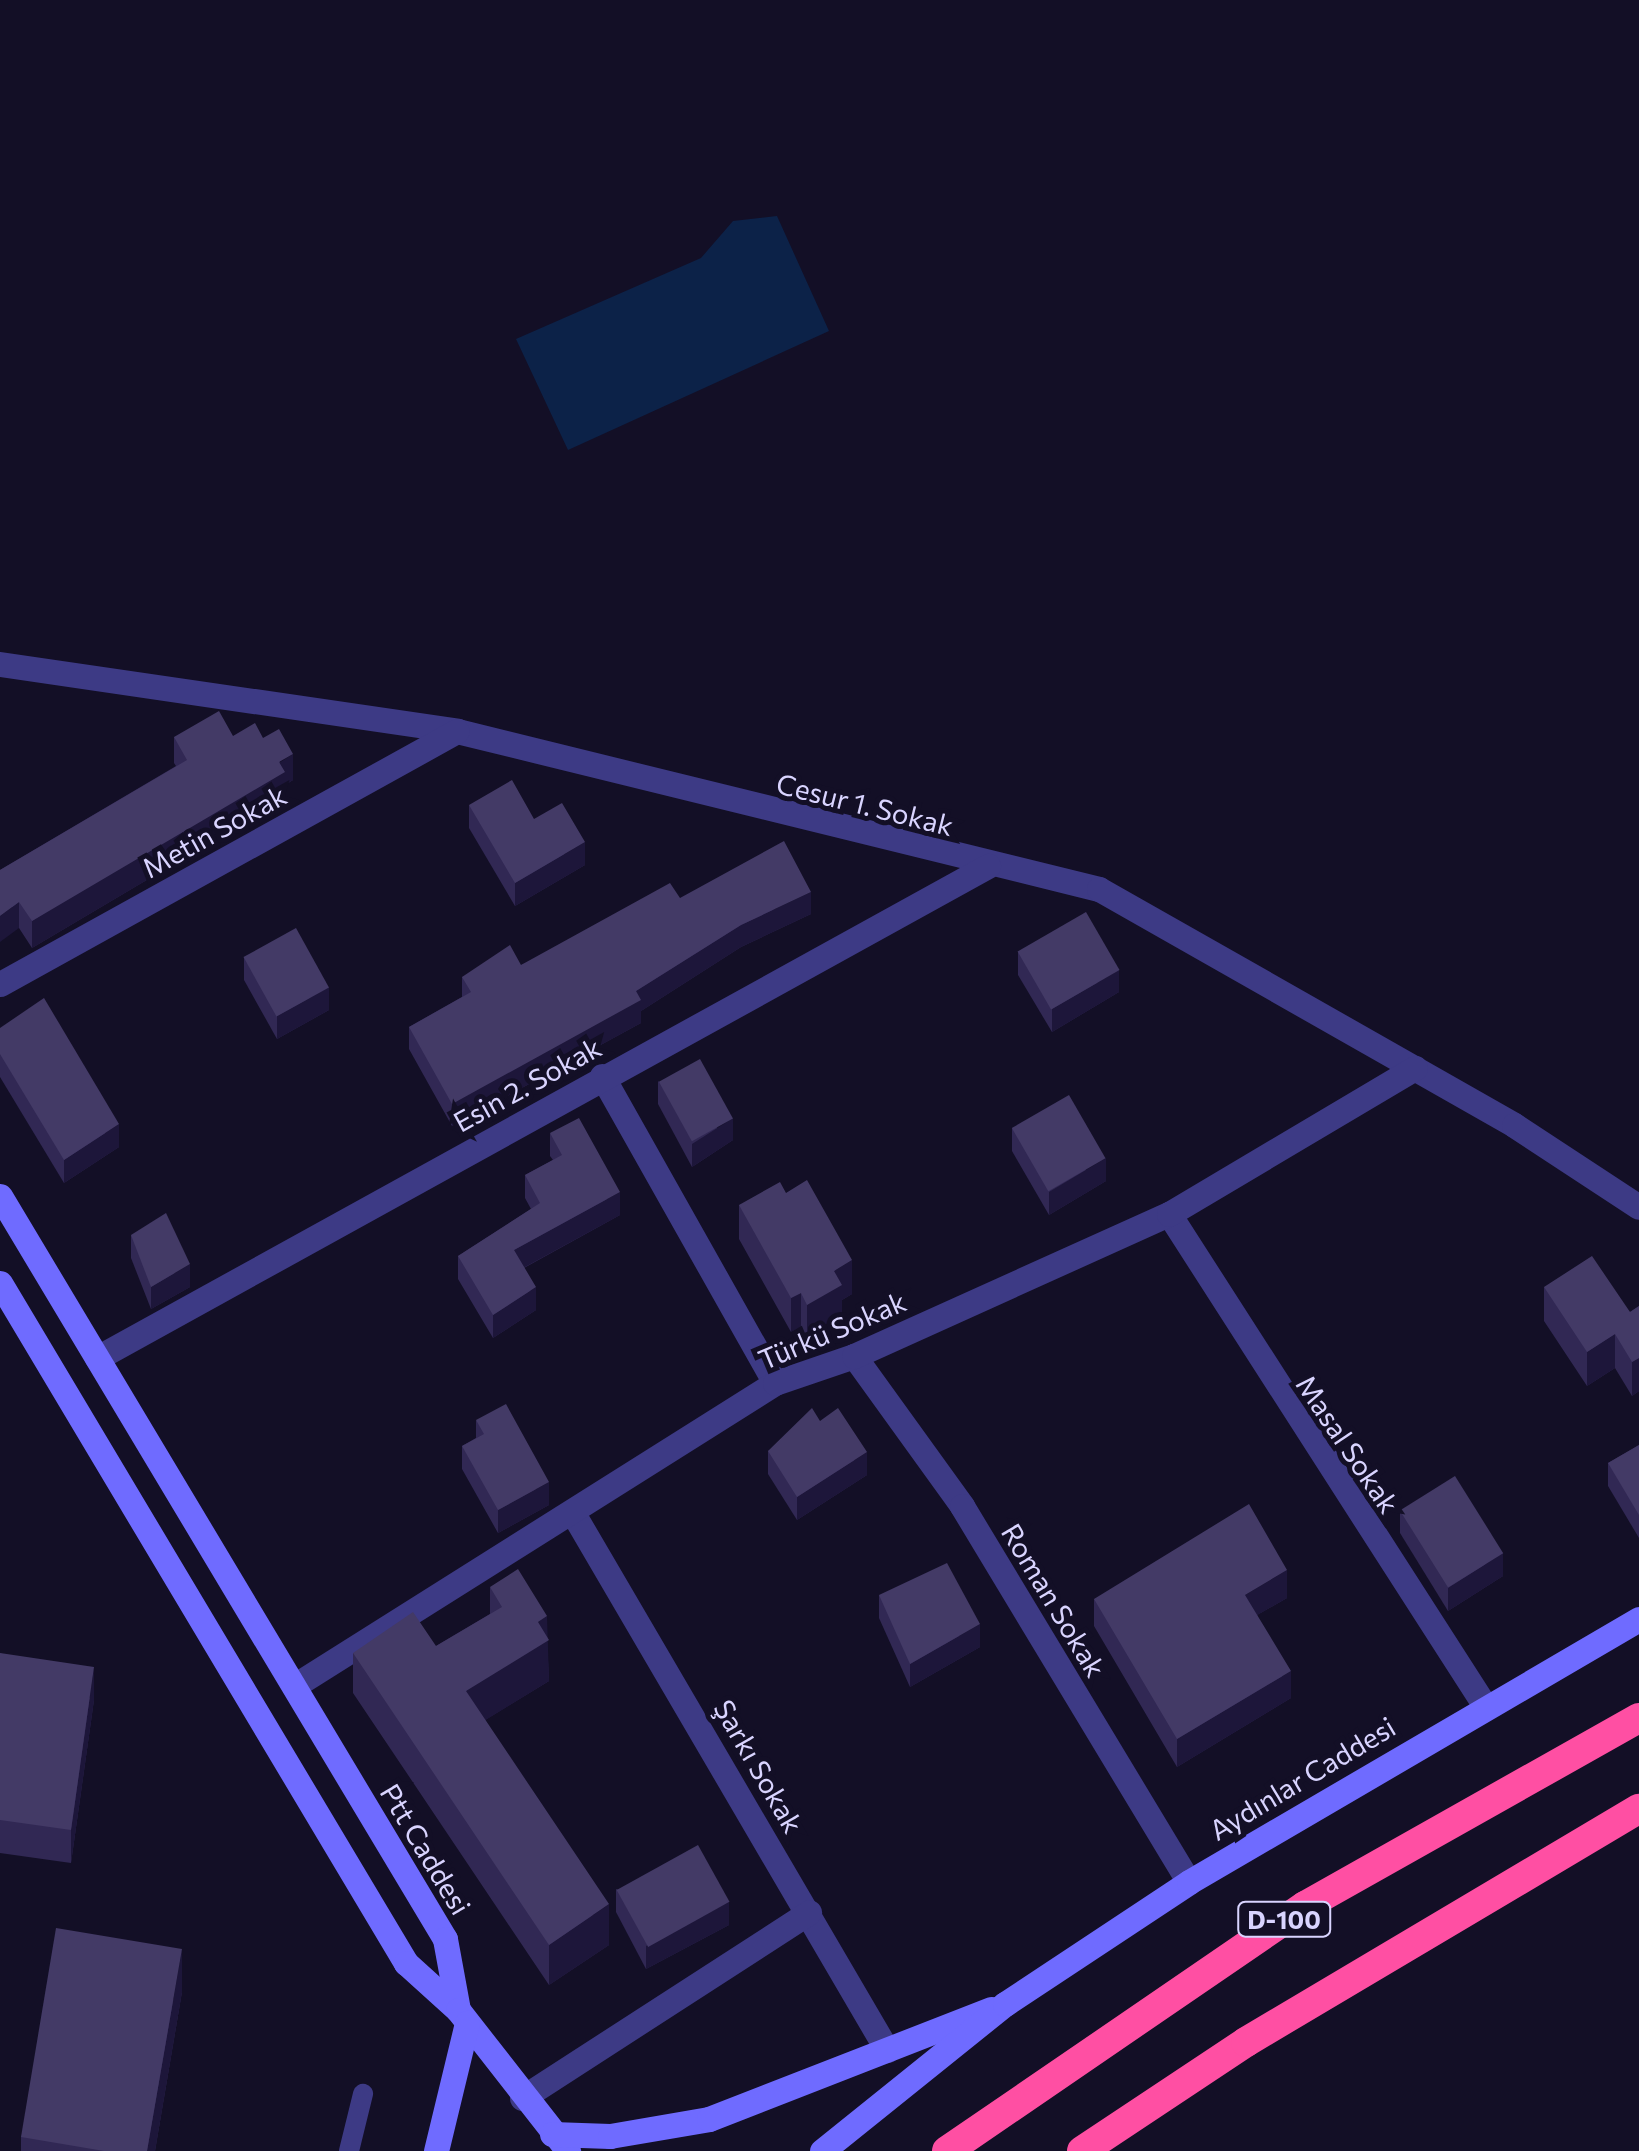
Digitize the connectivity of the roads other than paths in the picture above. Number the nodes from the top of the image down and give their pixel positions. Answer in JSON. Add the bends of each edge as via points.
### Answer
{"nodes":[{"id":1,"x":0,"y":664,"type":"edge"},
{"id":2,"x":457,"y":731,"type":"junction"},
{"id":3,"x":988,"y":866,"type":"junction"},
{"id":4,"x":0,"y":984,"type":"edge"},
{"id":5,"x":1415,"y":1068,"type":"junction"},
{"id":6,"x":602,"y":1076,"type":"junction"},
{"id":7,"x":0,"y":1196,"type":"edge"},
{"id":8,"x":1639,"y":1206,"type":"edge"},
{"id":9,"x":1169,"y":1214,"type":"junction"},
{"id":10,"x":0,"y":1284,"type":"edge"},
{"id":11,"x":854,"y":1356,"type":"junction"},
{"id":12,"x":97,"y":1358,"type":"junction"},
{"id":13,"x":775,"y":1382,"type":"junction"},
{"id":14,"x":574,"y":1515,"type":"junction"},
{"id":15,"x":1639,"y":1619,"type":"edge"},
{"id":16,"x":294,"y":1686,"type":"junction"},
{"id":17,"x":1483,"y":1703,"type":"junction"},
{"id":18,"x":1639,"y":1718,"type":"edge"},
{"id":19,"x":1639,"y":1809,"type":"edge"},
{"id":20,"x":1189,"y":1882,"type":"junction"},
{"id":21,"x":809,"y":1912,"type":"junction"},
{"id":22,"x":1005,"y":2004,"type":"junction"},
{"id":23,"x":463,"y":2016,"type":"junction"},
{"id":24,"x":888,"y":2050,"type":"junction"},
{"id":25,"x":362,"y":2094,"type":"dead end"},
{"id":26,"x":522,"y":2098,"type":"junction"},
{"id":27,"x":560,"y":2143,"type":"edge"},
{"id":28,"x":350,"y":2151,"type":"edge"},
{"id":29,"x":436,"y":2151,"type":"edge"},
{"id":30,"x":822,"y":2151,"type":"edge"},
{"id":31,"x":947,"y":2151,"type":"edge"},
{"id":32,"x":1082,"y":2151,"type":"edge"}],
"edges":[{"from":1,"to":2,"type":"street","name":"Cesur 1. Sokak"},
{"from":2,"to":3,"type":"street","name":"Cesur 1. Sokak"},
{"from":2,"to":4,"type":"street","name":"Metin Sokak"},
{"from":3,"to":5,"type":"street","name":"Cesur 1. Sokak","via":[[1099,889]]},
{"from":3,"to":6,"type":"street","name":"Esin 2. Sokak"},
{"from":5,"to":8,"type":"street","name":"Cesur 1. Sokak"},
{"from":5,"to":9,"type":"street","name":"Türkü Sokak"},
{"from":6,"to":12,"type":"street","name":"Esin 2. Sokak"},
{"from":6,"to":13,"type":"street"},
{"from":7,"to":12,"type":"street","name":"Ptt Caddesi"},
{"from":9,"to":11,"type":"street","name":"Türkü Sokak"},
{"from":9,"to":17,"type":"street","name":"Masal Sokak"},
{"from":10,"to":23,"type":"street","via":[[406,1964]]},
{"from":11,"to":13,"type":"street","name":"Türkü Sokak"},
{"from":11,"to":20,"type":"street","name":"Roman Sokak","via":[[962,1506]]},
{"from":12,"to":16,"type":"street","name":"Ptt Caddesi"},
{"from":13,"to":14,"type":"street","name":"Türkü Sokak"},
{"from":14,"to":16,"type":"street","name":"Türkü Sokak"},
{"from":14,"to":21,"type":"street","name":"Şarkı Sokak"},
{"from":15,"to":17,"type":"street","name":"Aydınlar Caddesi"},
{"from":16,"to":23,"type":"street","name":"Ptt Caddesi","via":[[445,1939]]},
{"from":17,"to":20,"type":"street","name":"Aydınlar Caddesi"},
{"from":18,"to":31,"type":"highway","number":"D-100","via":[[1305,1906]]},
{"from":19,"to":32,"type":"highway","via":[[1295,2012]]},
{"from":20,"to":22,"type":"street","name":"Aydınlar Caddesi"},
{"from":21,"to":24,"type":"street","name":"Şarkı Sokak"},
{"from":21,"to":26,"type":"street"},
{"from":22,"to":24,"type":"street"},
{"from":22,"to":30,"type":"street"},
{"from":23,"to":26,"type":"street"},
{"from":23,"to":29,"type":"street"},
{"from":24,"to":27,"type":"street","via":[[669,2130]]},
{"from":25,"to":28,"type":"lane"},
{"from":26,"to":27,"type":"street"}]}
